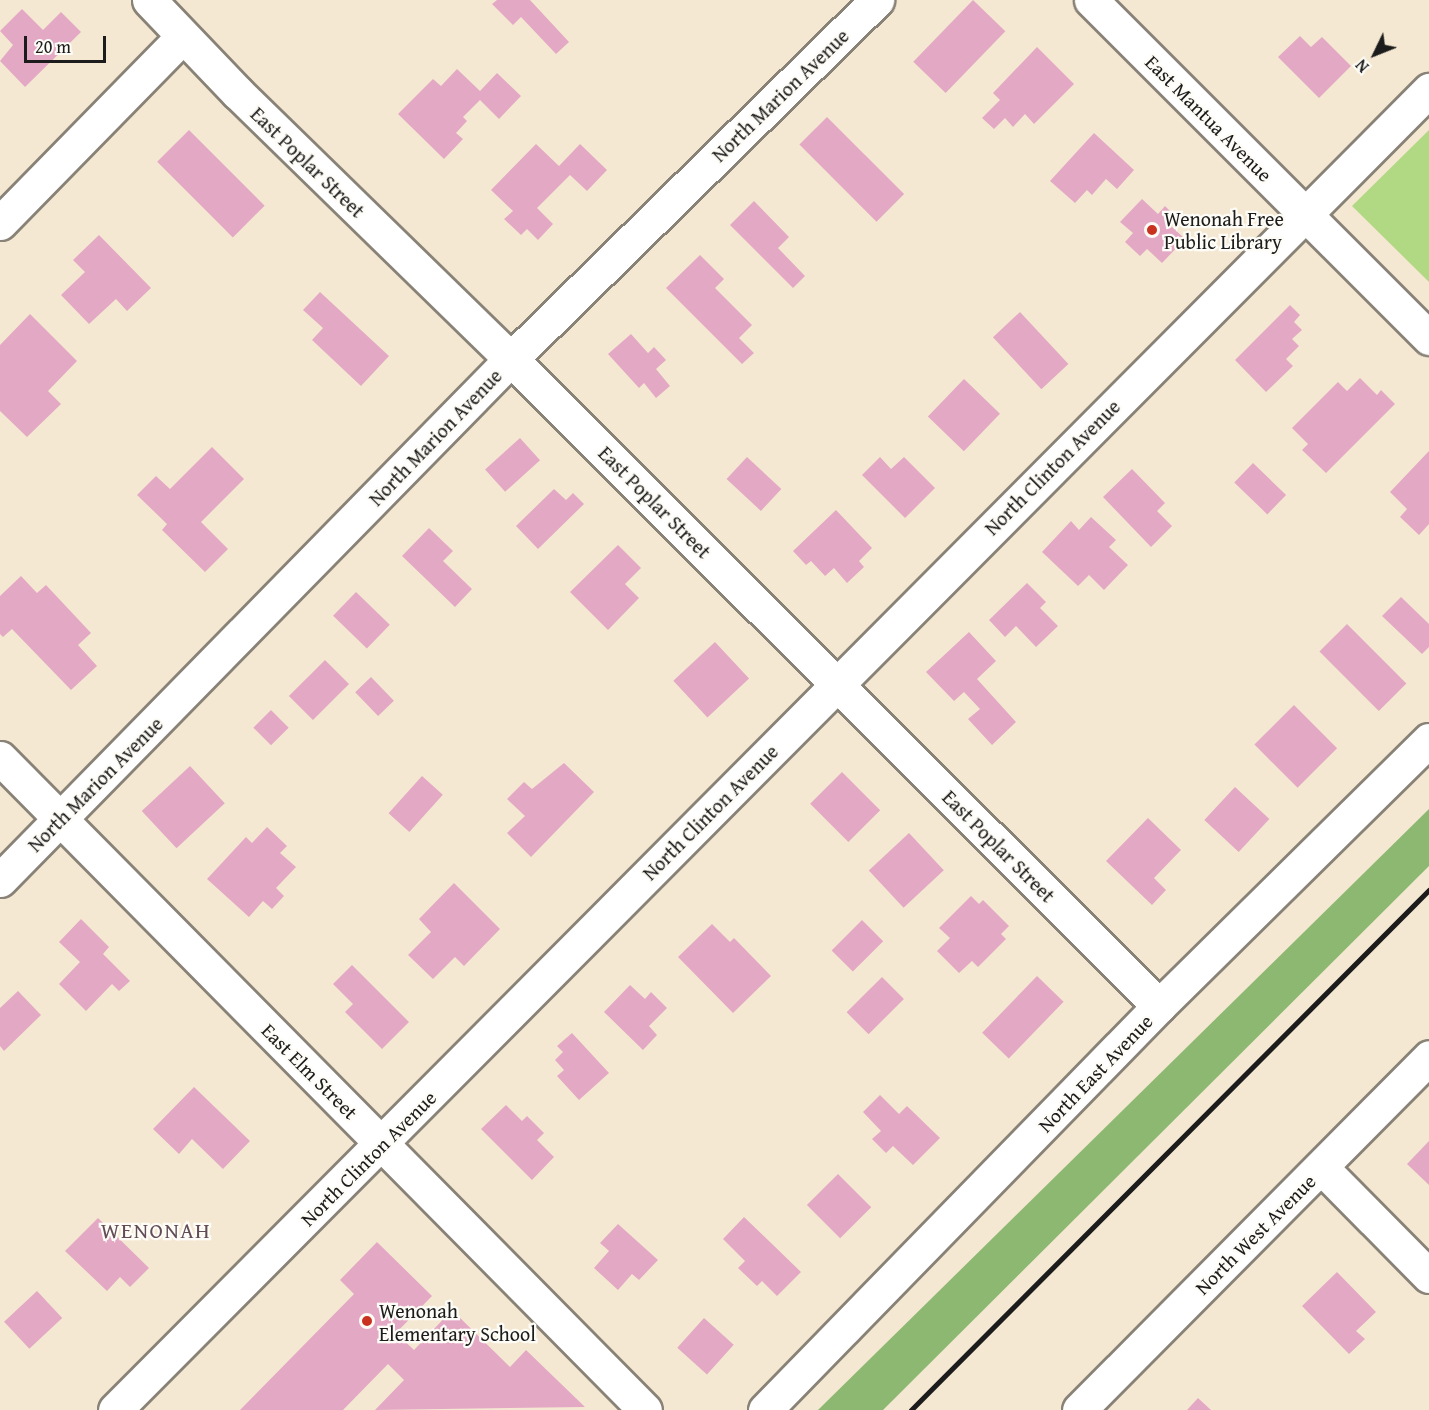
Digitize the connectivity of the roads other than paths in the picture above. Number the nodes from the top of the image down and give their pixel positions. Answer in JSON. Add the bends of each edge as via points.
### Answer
{"nodes":[{"id":1,"x":149,"y":0,"type":"edge"},
{"id":2,"x":877,"y":0,"type":"edge"},
{"id":3,"x":1091,"y":0,"type":"edge"},
{"id":4,"x":182,"y":37,"type":"junction"},
{"id":5,"x":1429,"y":90,"type":"edge"},
{"id":6,"x":1304,"y":214,"type":"junction"},
{"id":7,"x":0,"y":223,"type":"edge"},
{"id":8,"x":1429,"y":338,"type":"edge"},
{"id":9,"x":511,"y":359,"type":"junction"},
{"id":10,"x":837,"y":683,"type":"junction"},
{"id":11,"x":1429,"y":740,"type":"edge"},
{"id":12,"x":0,"y":758,"type":"edge"},
{"id":13,"x":61,"y":819,"type":"junction"},
{"id":14,"x":0,"y":880,"type":"edge"},
{"id":15,"x":1159,"y":1006,"type":"junction"},
{"id":16,"x":1429,"y":1057,"type":"edge"},
{"id":17,"x":382,"y":1144,"type":"junction"},
{"id":18,"x":1322,"y":1168,"type":"junction"},
{"id":19,"x":1429,"y":1276,"type":"edge"},
{"id":20,"x":115,"y":1410,"type":"edge"},
{"id":21,"x":645,"y":1410,"type":"edge"},
{"id":22,"x":765,"y":1410,"type":"edge"},
{"id":23,"x":1079,"y":1410,"type":"edge"}],
"edges":[{"from":1,"to":4,"type":"street","name":"East Poplar Street"},
{"from":2,"to":9,"type":"street","name":"North Marion Avenue"},
{"from":3,"to":6,"type":"street","name":"East Mantua Avenue"},
{"from":4,"to":7,"type":"street"},
{"from":4,"to":9,"type":"street","name":"East Poplar Street"},
{"from":5,"to":6,"type":"street","name":"North Clinton Avenue"},
{"from":6,"to":8,"type":"street","name":"East Mantua Avenue"},
{"from":6,"to":10,"type":"street","name":"North Clinton Avenue"},
{"from":9,"to":10,"type":"street","name":"East Poplar Street"},
{"from":9,"to":13,"type":"street","name":"North Marion Avenue"},
{"from":10,"to":15,"type":"street","name":"East Poplar Street"},
{"from":10,"to":17,"type":"street","name":"North Clinton Avenue"},
{"from":11,"to":15,"type":"street","name":"North East Avenue"},
{"from":12,"to":13,"type":"street","name":"East Elm Street"},
{"from":13,"to":14,"type":"street","name":"North Marion Avenue"},
{"from":13,"to":17,"type":"street","name":"East Elm Street"},
{"from":15,"to":22,"type":"street","name":"North East Avenue"},
{"from":16,"to":18,"type":"street","name":"North West Avenue"},
{"from":17,"to":20,"type":"street","name":"North Clinton Avenue"},
{"from":17,"to":21,"type":"street","name":"East Elm Street"},
{"from":18,"to":19,"type":"street"},
{"from":18,"to":23,"type":"street","name":"North West Avenue"}]}
